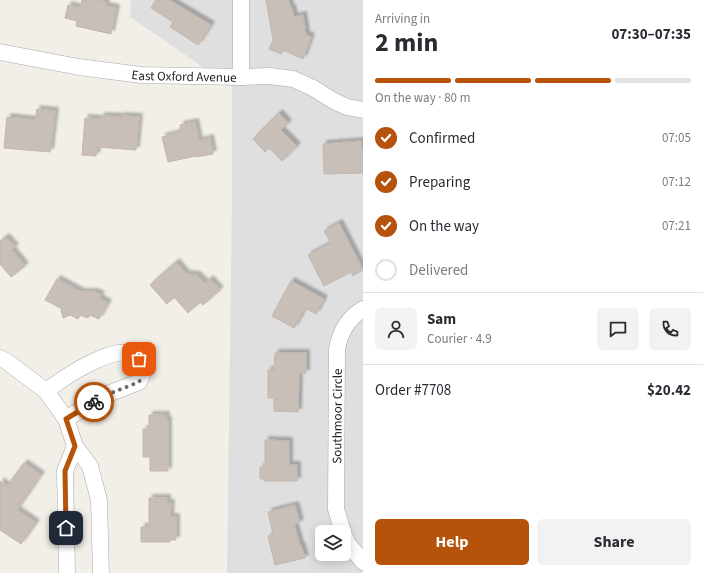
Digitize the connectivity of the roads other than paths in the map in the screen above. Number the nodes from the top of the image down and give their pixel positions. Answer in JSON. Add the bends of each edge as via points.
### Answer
{"nodes":[{"id":1,"x":241,"y":0,"type":"edge"},
{"id":2,"x":0,"y":52,"type":"edge"},
{"id":3,"x":241,"y":77,"type":"junction"},
{"id":4,"x":363,"y":110,"type":"edge"},
{"id":5,"x":363,"y":309,"type":"edge"},
{"id":6,"x":0,"y":358,"type":"edge"},
{"id":7,"x":46,"y":391,"type":"junction"},
{"id":8,"x":66,"y":419,"type":"junction"},
{"id":9,"x":75,"y":446,"type":"junction"},
{"id":10,"x":341,"y":525,"type":"edge"},
{"id":11,"x":351,"y":548,"type":"edge"},
{"id":12,"x":363,"y":562,"type":"edge"},
{"id":13,"x":66,"y":573,"type":"edge"},
{"id":14,"x":101,"y":573,"type":"edge"}],
"edges":[{"from":1,"to":3,"type":"street"},
{"from":2,"to":3,"type":"street","name":"East Oxford Avenue","via":[[79,67],[141,75]]},
{"from":3,"to":4,"type":"street","name":"East Oxford Avenue","via":[[270,76],[293,79],[347,107]]},
{"from":5,"to":10,"type":"street","name":"Southmoor Circle","via":[[344,327],[337,349],[336,509]]},
{"from":6,"to":7,"type":"street"},
{"from":7,"to":8,"type":"street"},
{"from":7,"to":8,"type":"street","via":[[99,359],[126,353],[133,354],[139,359],[143,373],[139,382],[106,395]]},
{"from":8,"to":9,"type":"street"},
{"from":9,"to":13,"type":"street","via":[[65,471]]},
{"from":9,"to":14,"type":"street","via":[[90,466],[99,500]]},
{"from":11,"to":12,"type":"street"}]}
